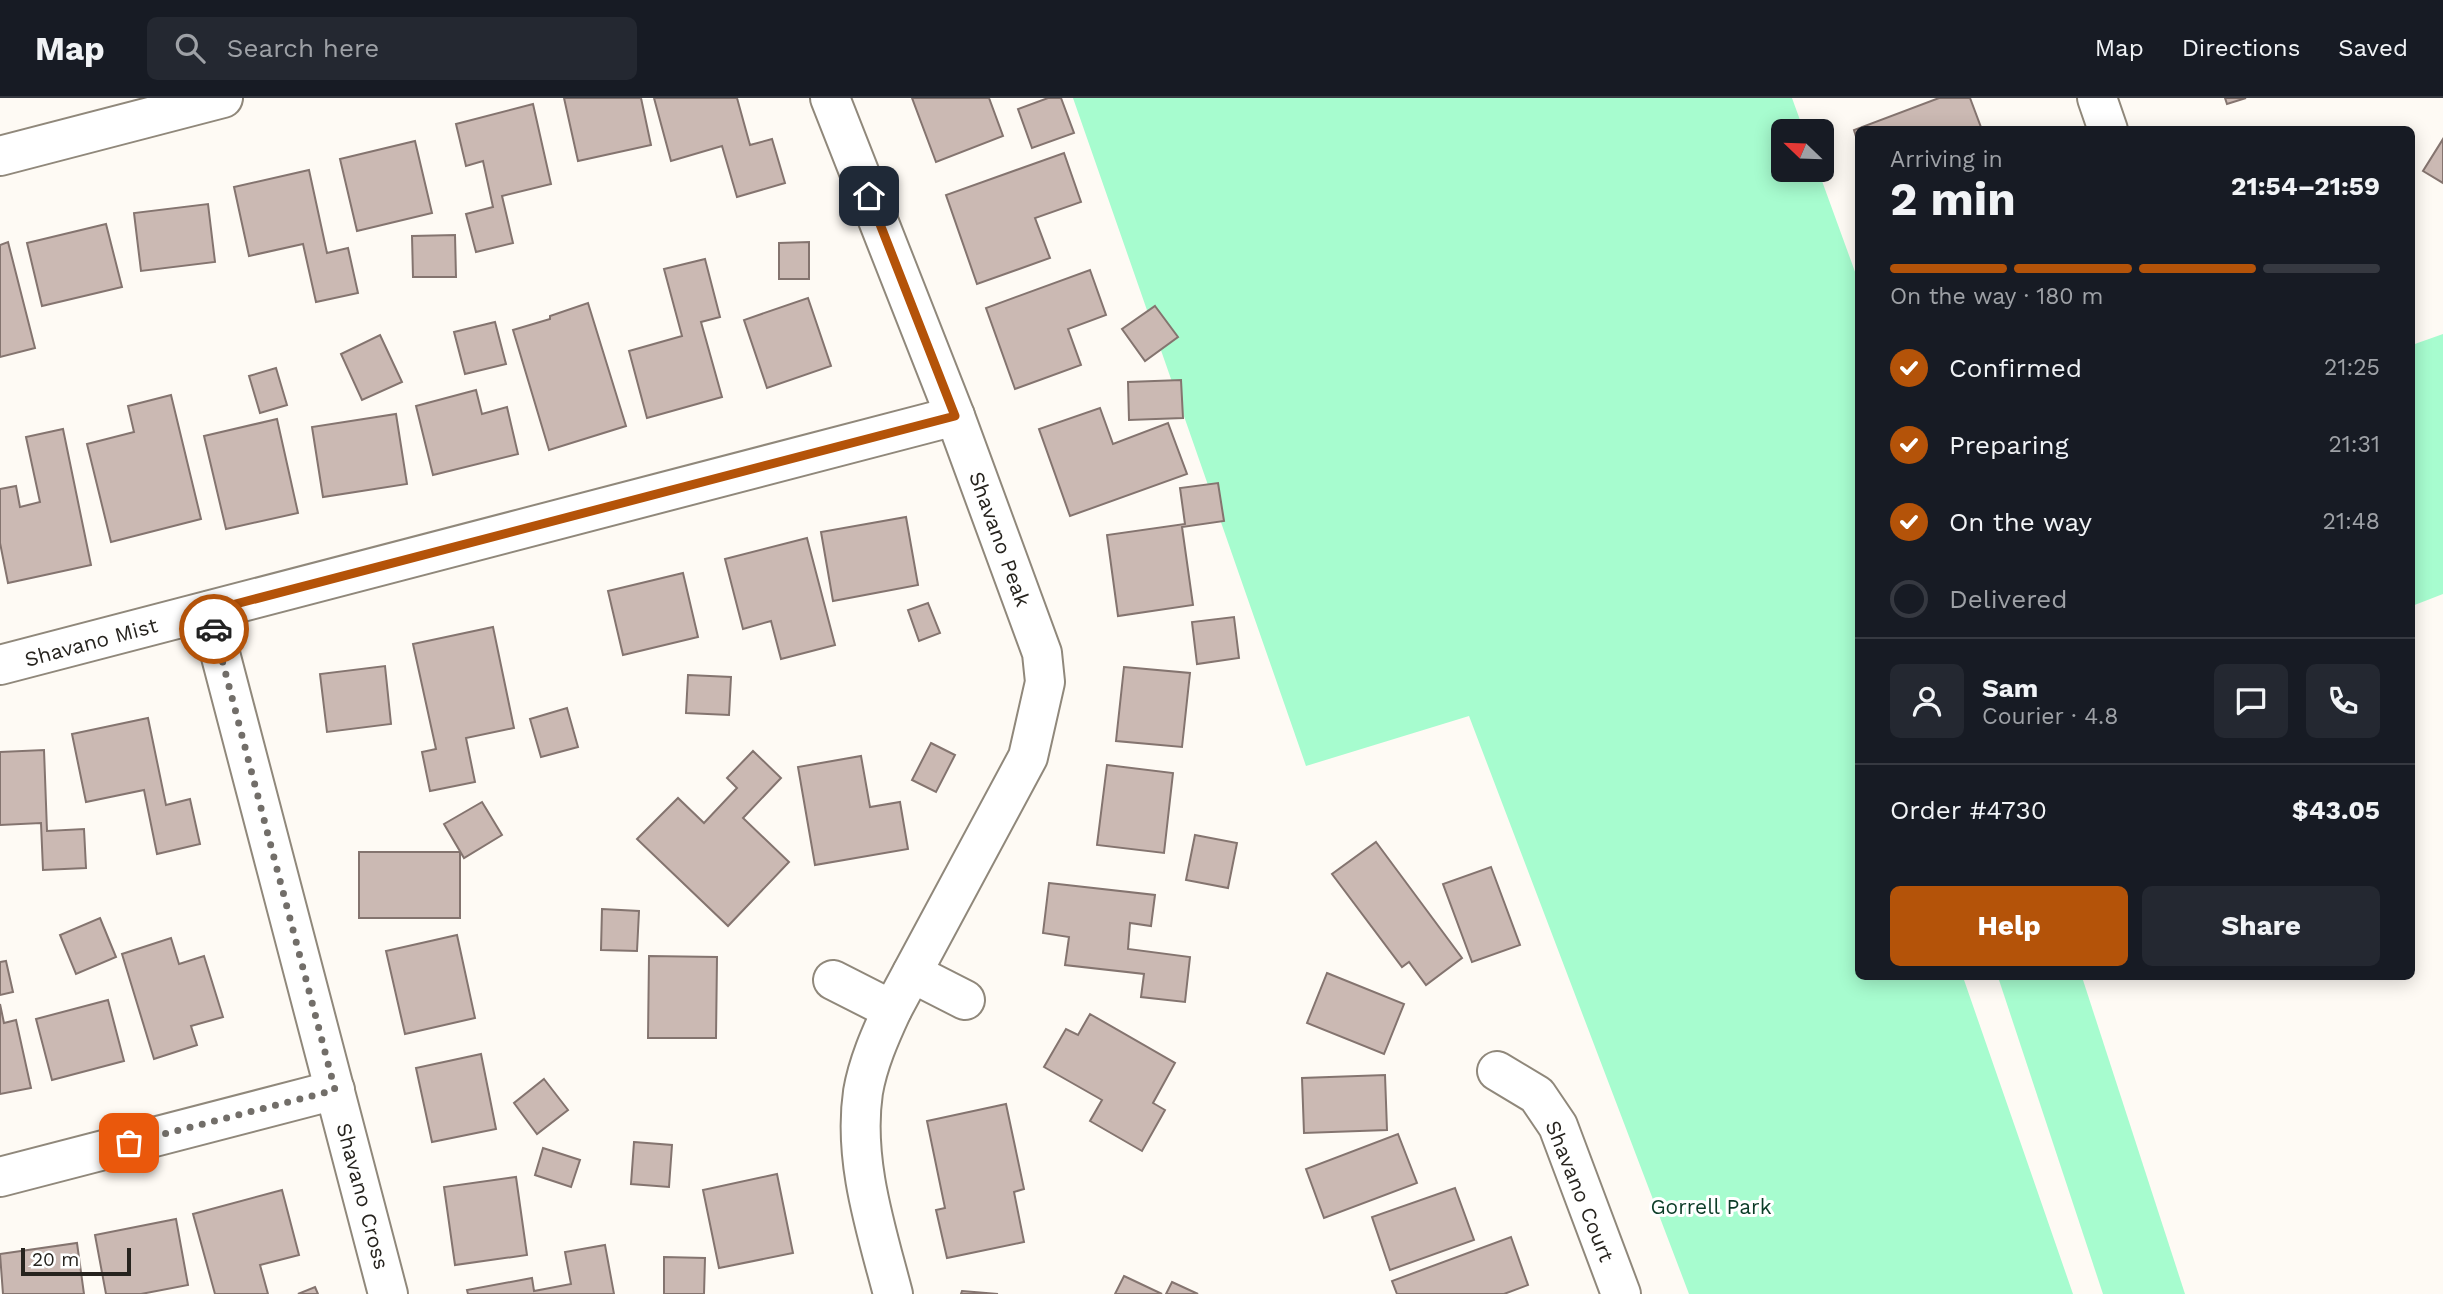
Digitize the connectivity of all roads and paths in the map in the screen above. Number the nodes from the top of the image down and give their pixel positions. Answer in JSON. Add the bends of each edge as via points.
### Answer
{"nodes":[{"id":1,"x":223,"y":98,"type":"edge"},
{"id":2,"x":830,"y":98,"type":"edge"},
{"id":3,"x":2097,"y":98,"type":"edge"},
{"id":4,"x":2107,"y":126,"type":"edge"},
{"id":5,"x":0,"y":156,"type":"edge"},
{"id":6,"x":955,"y":416,"type":"junction"},
{"id":7,"x":209,"y":611,"type":"junction"},
{"id":8,"x":0,"y":665,"type":"edge"},
{"id":9,"x":912,"y":973,"type":"junction"},
{"id":10,"x":833,"y":980,"type":"dead end"},
{"id":11,"x":965,"y":1000,"type":"dead end"},
{"id":12,"x":892,"y":1010,"type":"junction"},
{"id":13,"x":1497,"y":1071,"type":"dead end"},
{"id":14,"x":335,"y":1090,"type":"junction"},
{"id":15,"x":0,"y":1177,"type":"edge"},
{"id":16,"x":388,"y":1294,"type":"edge"},
{"id":17,"x":893,"y":1294,"type":"edge"},
{"id":18,"x":1620,"y":1294,"type":"edge"}],
"edges":[{"from":1,"to":5,"type":"street"},
{"from":2,"to":6,"type":"street","name":"Shavano Peak"},
{"from":3,"to":4,"type":"street"},
{"from":6,"to":7,"type":"street","name":"Shavano Mist"},
{"from":6,"to":9,"type":"street","name":"Shavano Peak","via":[[1042,653],[1045,682],[1028,758]]},
{"from":7,"to":8,"type":"street","name":"Shavano Mist"},
{"from":7,"to":14,"type":"street","name":"Shavano Cross"},
{"from":9,"to":11,"type":"street"},
{"from":9,"to":12,"type":"street","name":"Shavano Peak"},
{"from":10,"to":12,"type":"street"},
{"from":12,"to":17,"type":"street","name":"Shavano Peak","via":[[863,1091],[861,1144],[868,1199]]},
{"from":13,"to":18,"type":"street","name":"Shavano Court","via":[[1537,1095],[1558,1126]]},
{"from":14,"to":15,"type":"street"},
{"from":14,"to":16,"type":"street","name":"Shavano Cross"}]}
